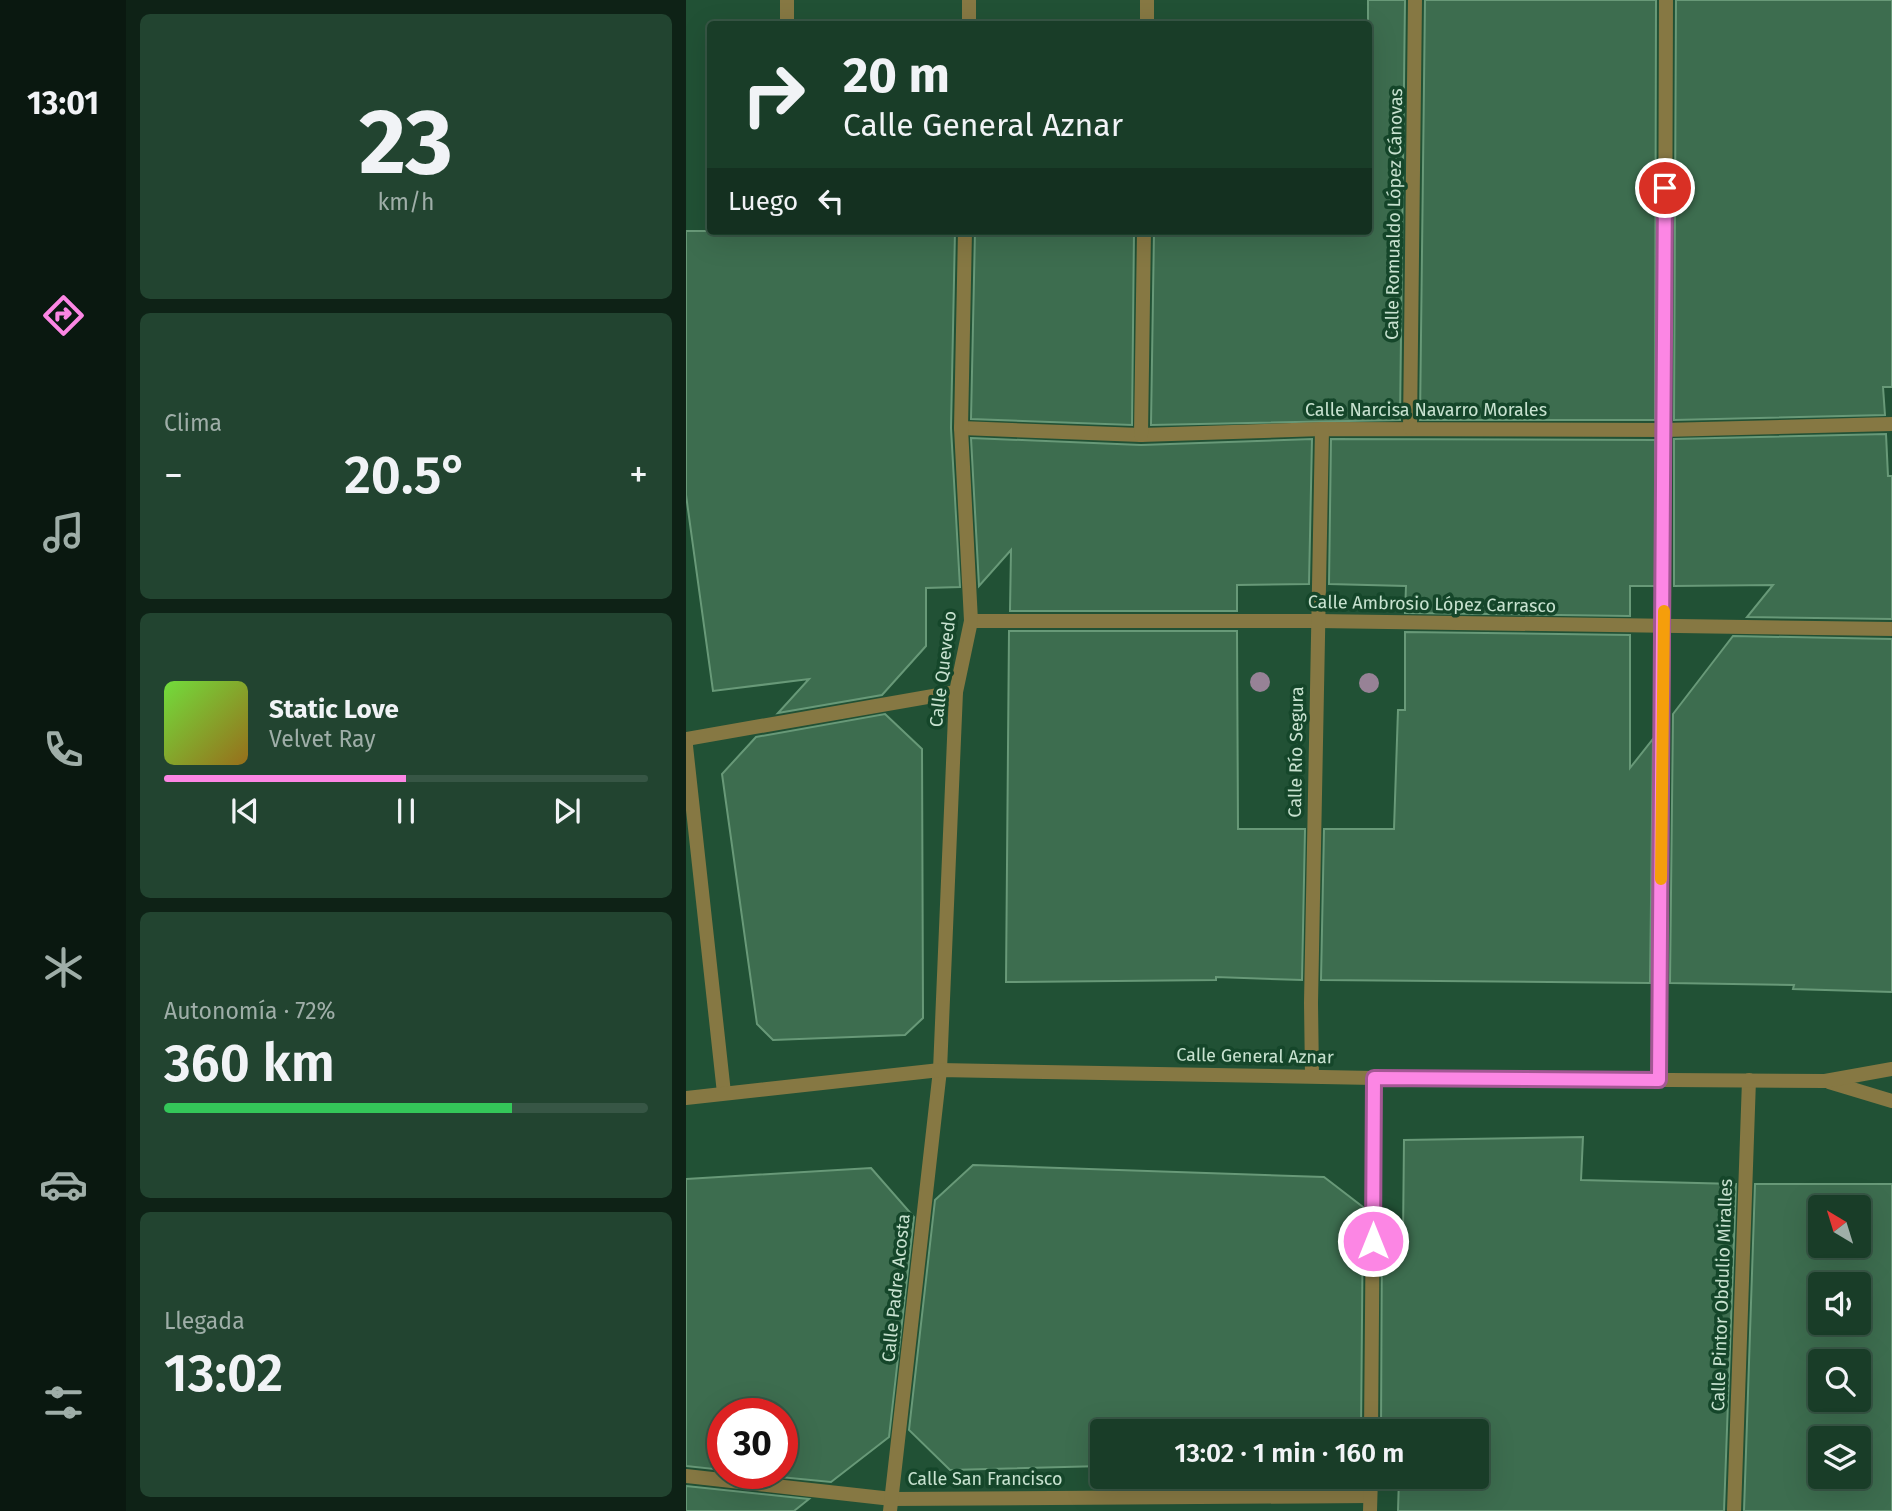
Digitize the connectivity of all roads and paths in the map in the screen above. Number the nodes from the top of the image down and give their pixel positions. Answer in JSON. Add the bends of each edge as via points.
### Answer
{"nodes":[{"id":1,"x":787,"y":0,"type":"edge"},
{"id":2,"x":969,"y":0,"type":"edge"},
{"id":3,"x":1147,"y":0,"type":"edge"},
{"id":4,"x":1415,"y":0,"type":"edge"},
{"id":5,"x":1666,"y":0,"type":"edge"},
{"id":6,"x":787,"y":21,"type":"edge"},
{"id":7,"x":969,"y":21,"type":"edge"},
{"id":8,"x":1147,"y":21,"type":"edge"},
{"id":9,"x":965,"y":235,"type":"edge"},
{"id":10,"x":1144,"y":235,"type":"edge"},
{"id":11,"x":1892,"y":424,"type":"edge"},
{"id":12,"x":961,"y":428,"type":"junction"},
{"id":13,"x":1410,"y":428,"type":"junction"},
{"id":14,"x":1322,"y":429,"type":"junction"},
{"id":15,"x":1664,"y":430,"type":"junction"},
{"id":16,"x":1141,"y":435,"type":"junction"},
{"id":17,"x":971,"y":621,"type":"junction"},
{"id":18,"x":1318,"y":621,"type":"junction"},
{"id":19,"x":1664,"y":626,"type":"junction"},
{"id":20,"x":1892,"y":629,"type":"edge"},
{"id":21,"x":956,"y":692,"type":"junction"},
{"id":22,"x":686,"y":739,"type":"edge"},
{"id":23,"x":686,"y":746,"type":"edge"},
{"id":24,"x":1892,"y":1069,"type":"edge"},
{"id":25,"x":940,"y":1070,"type":"junction"},
{"id":26,"x":1312,"y":1076,"type":"junction"},
{"id":27,"x":1374,"y":1078,"type":"junction"},
{"id":28,"x":1659,"y":1080,"type":"junction"},
{"id":29,"x":1749,"y":1080,"type":"junction"},
{"id":30,"x":1825,"y":1081,"type":"junction"},
{"id":31,"x":724,"y":1093,"type":"junction"},
{"id":32,"x":686,"y":1098,"type":"edge"},
{"id":33,"x":1892,"y":1101,"type":"edge"},
{"id":34,"x":1371,"y":1419,"type":"edge"},
{"id":35,"x":686,"y":1476,"type":"edge"},
{"id":36,"x":1370,"y":1489,"type":"edge"},
{"id":37,"x":1370,"y":1496,"type":"junction"},
{"id":38,"x":891,"y":1505,"type":"edge"},
{"id":39,"x":1370,"y":1511,"type":"edge"},
{"id":40,"x":1734,"y":1511,"type":"edge"}],
"edges":[{"from":1,"to":6,"type":"street"},
{"from":2,"to":7,"type":"street"},
{"from":3,"to":8,"type":"street"},
{"from":4,"to":13,"type":"street","name":"Calle Romualdo López Cánovas"},
{"from":5,"to":15,"type":"street"},
{"from":9,"to":12,"type":"street","name":"Calle Quevedo"},
{"from":10,"to":16,"type":"street"},
{"from":11,"to":15,"type":"street","name":"Calle Narcisa Navarro Morales"},
{"from":12,"to":16,"type":"street","name":"Calle Narcisa Navarro Morales"},
{"from":12,"to":17,"type":"street","name":"Calle Quevedo"},
{"from":13,"to":14,"type":"street","name":"Calle Narcisa Navarro Morales"},
{"from":13,"to":15,"type":"street","name":"Calle Narcisa Navarro Morales"},
{"from":14,"to":16,"type":"street","name":"Calle Narcisa Navarro Morales"},
{"from":14,"to":18,"type":"street","name":"Calle Río Segura"},
{"from":15,"to":19,"type":"street"},
{"from":17,"to":18,"type":"street","name":"Calle Ambrosio López Carrasco"},
{"from":17,"to":21,"type":"street","name":"Calle Quevedo"},
{"from":18,"to":19,"type":"street","name":"Calle Ambrosio López Carrasco"},
{"from":18,"to":26,"type":"street","name":"Calle Río Segura"},
{"from":19,"to":20,"type":"street","name":"Calle Ambrosio López Carrasco"},
{"from":19,"to":28,"type":"street"},
{"from":21,"to":22,"type":"street"},
{"from":21,"to":25,"type":"street","name":"Calle Quevedo"},
{"from":23,"to":31,"type":"street"},
{"from":24,"to":30,"type":"street","name":"Calle General Aznar"},
{"from":25,"to":26,"type":"street","name":"Calle General Aznar"},
{"from":25,"to":31,"type":"street","name":"Calle General Aznar"},
{"from":25,"to":38,"type":"street","name":"Calle Padre Acosta"},
{"from":26,"to":27,"type":"street","name":"Calle General Aznar"},
{"from":27,"to":28,"type":"street","name":"Calle General Aznar"},
{"from":27,"to":34,"type":"street"},
{"from":28,"to":29,"type":"street","name":"Calle General Aznar"},
{"from":29,"to":30,"type":"street","name":"Calle General Aznar"},
{"from":29,"to":40,"type":"street","name":"Calle Pintor Obdulio Miralles"},
{"from":30,"to":33,"type":"street","name":"Calle General Aznar"},
{"from":31,"to":32,"type":"street","name":"Calle General Aznar"},
{"from":35,"to":38,"type":"street","name":"Calle San Francisco"},
{"from":36,"to":37,"type":"street"},
{"from":37,"to":38,"type":"street","name":"Calle San Francisco"},
{"from":37,"to":39,"type":"street"}]}
